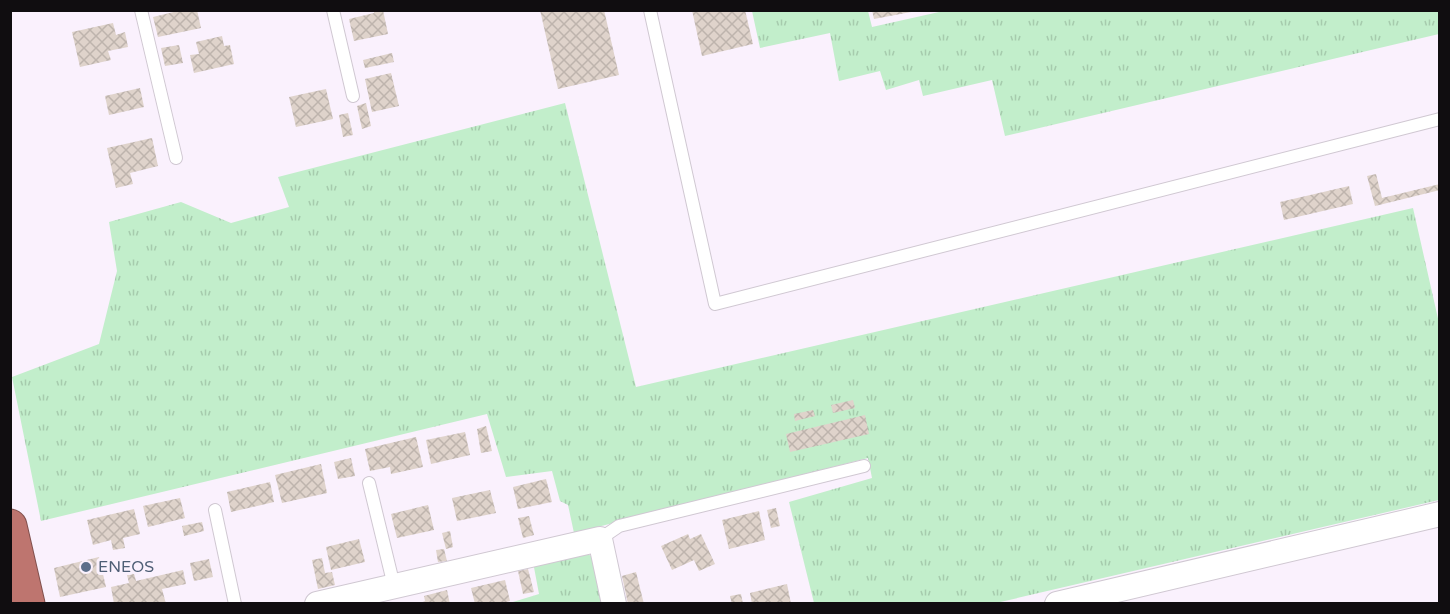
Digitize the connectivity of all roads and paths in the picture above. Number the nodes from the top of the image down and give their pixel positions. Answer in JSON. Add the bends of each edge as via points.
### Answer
{"nodes":[{"id":1,"x":141,"y":10,"type":"edge"},
{"id":2,"x":333,"y":10,"type":"edge"},
{"id":3,"x":650,"y":10,"type":"edge"},
{"id":4,"x":353,"y":96,"type":"dead end"},
{"id":5,"x":1440,"y":119,"type":"edge"},
{"id":6,"x":176,"y":158,"type":"dead end"},
{"id":7,"x":864,"y":466,"type":"dead end"},
{"id":8,"x":369,"y":483,"type":"dead end"},
{"id":9,"x":215,"y":510,"type":"dead end"},
{"id":10,"x":1440,"y":514,"type":"edge"},
{"id":11,"x":10,"y":526,"type":"edge"},
{"id":12,"x":600,"y":539,"type":"junction"},
{"id":13,"x":394,"y":586,"type":"junction"},
{"id":14,"x":28,"y":603,"type":"edge"},
{"id":15,"x":235,"y":603,"type":"edge"},
{"id":16,"x":317,"y":603,"type":"edge"},
{"id":17,"x":614,"y":603,"type":"edge"},
{"id":18,"x":1057,"y":603,"type":"edge"}],
"edges":[{"from":1,"to":6,"type":"lane"},
{"from":2,"to":4,"type":"lane"},
{"from":3,"to":5,"type":"lane","via":[[716,304]]},
{"from":7,"to":12,"type":"lane","via":[[619,526]]},
{"from":8,"to":13,"type":"lane"},
{"from":9,"to":15,"type":"lane"},
{"from":10,"to":18,"type":"street"},
{"from":11,"to":14,"type":"highway"},
{"from":12,"to":13,"type":"street"},
{"from":12,"to":17,"type":"street"},
{"from":13,"to":16,"type":"street"}]}
